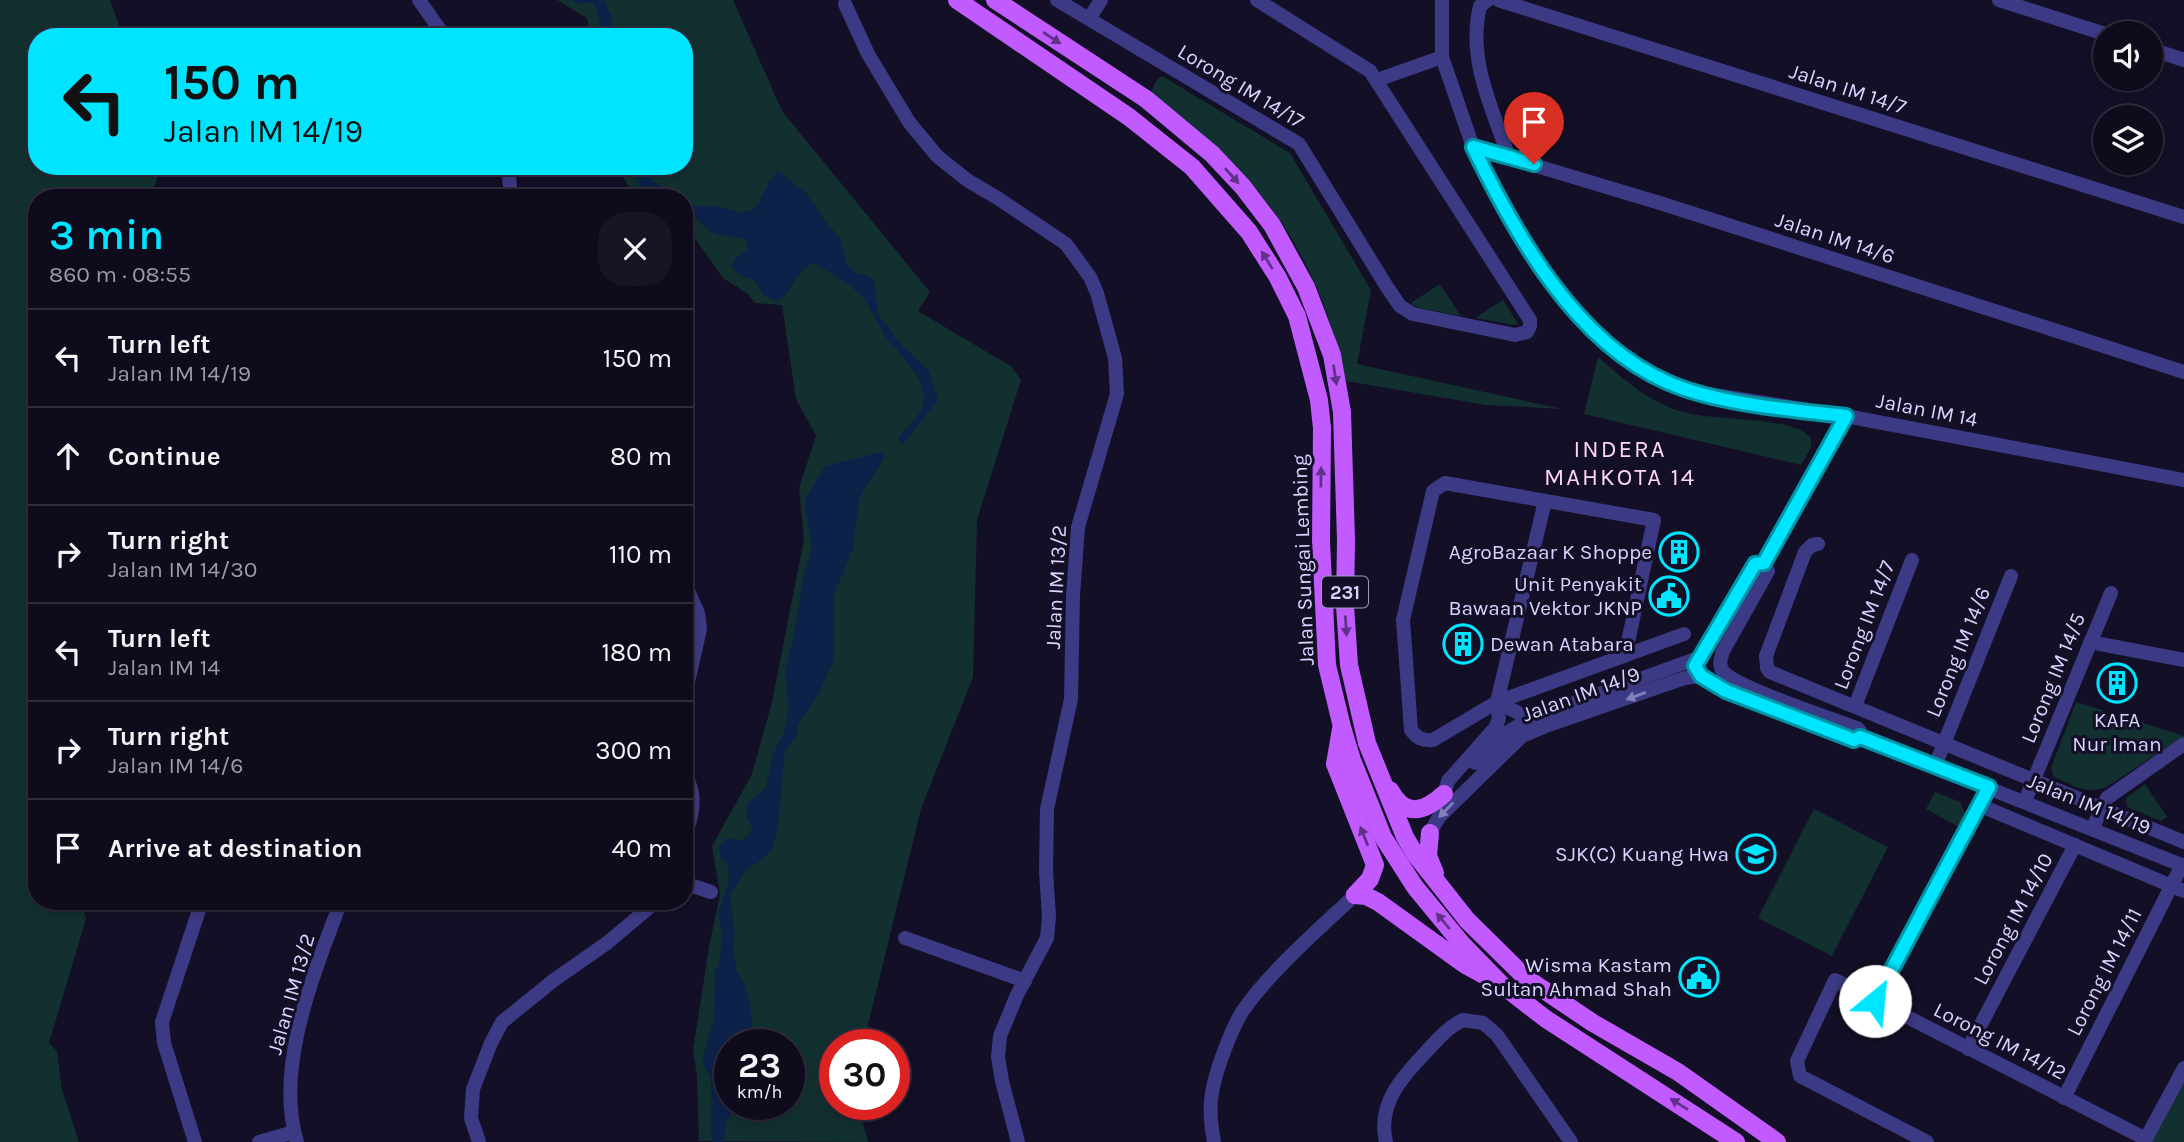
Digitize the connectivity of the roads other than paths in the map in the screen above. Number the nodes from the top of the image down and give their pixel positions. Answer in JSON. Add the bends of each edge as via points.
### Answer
{"nodes":[{"id":1,"x":419,"y":0,"type":"edge"},
{"id":2,"x":957,"y":0,"type":"edge"},
{"id":3,"x":995,"y":0,"type":"edge"},
{"id":4,"x":1057,"y":0,"type":"edge"},
{"id":5,"x":1101,"y":0,"type":"edge"},
{"id":6,"x":1257,"y":0,"type":"edge"},
{"id":7,"x":1442,"y":0,"type":"edge"},
{"id":8,"x":1488,"y":0,"type":"edge"},
{"id":9,"x":1499,"y":0,"type":"edge"},
{"id":10,"x":1999,"y":0,"type":"edge"},
{"id":11,"x":845,"y":4,"type":"dead end"},
{"id":12,"x":1089,"y":19,"type":"junction"},
{"id":13,"x":439,"y":28,"type":"edge"},
{"id":14,"x":2093,"y":30,"type":"edge"},
{"id":15,"x":2163,"y":53,"type":"edge"},
{"id":16,"x":1442,"y":57,"type":"junction"},
{"id":17,"x":2184,"y":60,"type":"edge"},
{"id":18,"x":1377,"y":80,"type":"junction"},
{"id":19,"x":1473,"y":147,"type":"junction"},
{"id":20,"x":1509,"y":157,"type":"junction"},
{"id":21,"x":2184,"y":217,"type":"edge"},
{"id":22,"x":2184,"y":372,"type":"edge"},
{"id":23,"x":1846,"y":416,"type":"junction"},
{"id":24,"x":2183,"y":479,"type":"edge"},
{"id":25,"x":1545,"y":501,"type":"junction"},
{"id":26,"x":1818,"y":544,"type":"dead end"},
{"id":27,"x":1912,"y":560,"type":"dead end"},
{"id":28,"x":1764,"y":563,"type":"junction"},
{"id":29,"x":2011,"y":576,"type":"dead end"},
{"id":30,"x":2111,"y":593,"type":"dead end"},
{"id":31,"x":693,"y":602,"type":"edge"},
{"id":32,"x":1684,"y":634,"type":"dead end"},
{"id":33,"x":2090,"y":642,"type":"junction"},
{"id":34,"x":1625,"y":656,"type":"junction"},
{"id":35,"x":1700,"y":657,"type":"junction"},
{"id":36,"x":693,"y":660,"type":"edge"},
{"id":37,"x":2184,"y":660,"type":"edge"},
{"id":38,"x":1720,"y":665,"type":"junction"},
{"id":39,"x":1703,"y":677,"type":"junction"},
{"id":40,"x":1497,"y":702,"type":"junction"},
{"id":41,"x":1855,"y":706,"type":"junction"},
{"id":42,"x":1530,"y":719,"type":"junction"},
{"id":43,"x":1342,"y":727,"type":"junction"},
{"id":44,"x":1860,"y":737,"type":"junction"},
{"id":45,"x":1367,"y":743,"type":"junction"},
{"id":46,"x":1944,"y":743,"type":"junction"},
{"id":47,"x":2184,"y":744,"type":"edge"},
{"id":48,"x":1935,"y":766,"type":"junction"},
{"id":49,"x":2034,"y":779,"type":"junction"},
{"id":50,"x":1989,"y":787,"type":"junction"},
{"id":51,"x":1444,"y":794,"type":"junction"},
{"id":52,"x":2025,"y":801,"type":"junction"},
{"id":53,"x":1979,"y":805,"type":"junction"},
{"id":54,"x":2102,"y":807,"type":"junction"},
{"id":55,"x":2093,"y":827,"type":"junction"},
{"id":56,"x":1430,"y":833,"type":"joint"},
{"id":57,"x":2182,"y":842,"type":"edge"},
{"id":58,"x":2075,"y":845,"type":"junction"},
{"id":59,"x":2183,"y":865,"type":"edge"},
{"id":60,"x":693,"y":886,"type":"edge"},
{"id":61,"x":1440,"y":886,"type":"junction"},
{"id":62,"x":2178,"y":888,"type":"edge"},
{"id":63,"x":711,"y":892,"type":"dead end"},
{"id":64,"x":1354,"y":895,"type":"junction"},
{"id":65,"x":199,"y":910,"type":"edge"},
{"id":66,"x":338,"y":910,"type":"edge"},
{"id":67,"x":646,"y":910,"type":"edge"},
{"id":68,"x":905,"y":938,"type":"dead end"},
{"id":69,"x":1025,"y":981,"type":"junction"},
{"id":70,"x":1502,"y":985,"type":"junction"},
{"id":71,"x":1875,"y":1001,"type":"junction"},
{"id":72,"x":1968,"y":1049,"type":"junction"},
{"id":73,"x":2184,"y":1068,"type":"edge"},
{"id":74,"x":2064,"y":1098,"type":"junction"},
{"id":75,"x":295,"y":1137,"type":"edge"},
{"id":76,"x":2145,"y":1141,"type":"edge"},
{"id":77,"x":195,"y":1142,"type":"edge"},
{"id":78,"x":259,"y":1142,"type":"edge"},
{"id":79,"x":479,"y":1142,"type":"edge"},
{"id":80,"x":1018,"y":1142,"type":"edge"},
{"id":81,"x":1214,"y":1142,"type":"edge"},
{"id":82,"x":1387,"y":1142,"type":"edge"},
{"id":83,"x":1572,"y":1142,"type":"edge"},
{"id":84,"x":1736,"y":1142,"type":"edge"},
{"id":85,"x":1777,"y":1142,"type":"edge"},
{"id":86,"x":1927,"y":1142,"type":"edge"}],
"edges":[{"from":1,"to":13,"type":"street"},
{"from":43,"to":2,"type":"main road","name":"Jalan Sungai Lembing","number":"231","one_way":true,"via":[[1327,665],[1319,400],[1297,316],[1277,276],[1249,232],[1192,167],[1129,117]]},
{"from":3,"to":45,"type":"main road","name":"Jalan Sungai Lembing","number":"231","one_way":true,"via":[[1146,99],[1212,154],[1272,225],[1306,287],[1332,355],[1342,412],[1349,665]]},
{"from":4,"to":12,"type":"street","name":"Lorong IM 14/17"},
{"from":5,"to":12,"type":"street"},
{"from":6,"to":18,"type":"street","via":[[1370,71]]},
{"from":7,"to":16,"type":"street","name":"Jalan IM 14"},
{"from":8,"to":20,"type":"street","via":[[1478,13],[1477,58]]},
{"from":9,"to":21,"type":"street","name":"Jalan IM 14/7"},
{"from":10,"to":14,"type":"street"},
{"from":11,"to":69,"type":"street","name":"Jalan IM 13/2","via":[[868,54],[909,122],[937,156],[1066,244],[1097,293],[1115,358],[1117,394],[1077,537],[1072,699],[1048,809],[1047,939]]},
{"from":12,"to":18,"type":"street","name":"Lorong IM 14/17","via":[[1299,144],[1397,303],[1413,314],[1521,335],[1529,329],[1526,314]]},
{"from":15,"to":17,"type":"street"},
{"from":16,"to":18,"type":"street"},
{"from":16,"to":19,"type":"street","name":"Jalan IM 14"},
{"from":19,"to":20,"type":"street","name":"Jalan IM 14/6"},
{"from":19,"to":23,"type":"street","name":"Jalan IM 14","via":[[1497,198],[1565,299],[1606,343],[1639,367],[1668,383],[1702,393]]},
{"from":20,"to":22,"type":"street","name":"Jalan IM 14/6"},
{"from":23,"to":24,"type":"street","name":"Jalan IM 14"},
{"from":23,"to":28,"type":"street"},
{"from":25,"to":34,"type":"street","via":[[1654,520]]},
{"from":25,"to":40,"type":"street"},
{"from":25,"to":40,"type":"street","via":[[1445,483],[1433,491],[1403,620],[1411,730],[1424,741],[1433,740]]},
{"from":26,"to":41,"type":"street","via":[[1805,552],[1766,656],[1767,668]]},
{"from":27,"to":41,"type":"street","name":"Lorong IM 14/7"},
{"from":28,"to":35,"type":"street","via":[[1755,564]]},
{"from":28,"to":38,"type":"street","via":[[1767,573],[1723,651]]},
{"from":29,"to":46,"type":"street","name":"Lorong IM 14/6"},
{"from":30,"to":33,"type":"street","name":"Lorong IM 14/5"},
{"from":31,"to":36,"type":"street","via":[[700,629]]},
{"from":32,"to":34,"type":"street"},
{"from":33,"to":37,"type":"street"},
{"from":33,"to":49,"type":"street","name":"Lorong IM 14/5"},
{"from":34,"to":40,"type":"street"},
{"from":35,"to":38,"type":"street","via":[[1713,655]]},
{"from":35,"to":39,"type":"street","via":[[1696,670]]},
{"from":35,"to":42,"type":"street","name":"Jalan IM 14/9"},
{"from":38,"to":39,"type":"street","via":[[1717,674]]},
{"from":38,"to":44,"type":"street","via":[[1731,679],[1857,728]]},
{"from":39,"to":44,"type":"street","via":[[1726,691],[1816,726],[1854,740]]},
{"from":39,"to":56,"type":"street","name":"Jalan IM 14/9","one_way":true,"via":[[1685,678],[1522,736],[1439,817]]},
{"from":40,"to":42,"type":"street"},
{"from":40,"to":51,"type":"street","via":[[1495,728],[1448,781]]},
{"from":41,"to":46,"type":"street"},
{"from":42,"to":51,"type":"street","name":"Jalan IM 14/9","via":[[1506,733]]},
{"from":64,"to":43,"type":"main road","one_way":true,"via":[[1370,879],[1375,865],[1335,764]]},
{"from":70,"to":43,"type":"main road","name":"Jalan Sungai Lembing","number":"231","one_way":true,"via":[[1415,887],[1383,837]]},
{"from":44,"to":48,"type":"street","name":"Jalan IM 14/19"},
{"from":45,"to":51,"type":"main road","via":[[1400,804],[1425,808]]},
{"from":45,"to":61,"type":"main road","name":"Jalan Sungai Lembing","number":"231","via":[[1405,837]]},
{"from":46,"to":48,"type":"street","name":"Lorong IM 14/6"},
{"from":46,"to":49,"type":"street"},
{"from":47,"to":54,"type":"street","via":[[2114,792]]},
{"from":48,"to":50,"type":"street","name":"Jalan IM 14/19"},
{"from":49,"to":52,"type":"street","name":"Lorong IM 14/5"},
{"from":49,"to":54,"type":"street"},
{"from":50,"to":52,"type":"street","name":"Jalan IM 14/19"},
{"from":50,"to":53,"type":"street"},
{"from":52,"to":55,"type":"street","name":"Jalan IM 14/19"},
{"from":53,"to":58,"type":"street"},
{"from":53,"to":71,"type":"street"},
{"from":54,"to":55,"type":"street"},
{"from":54,"to":57,"type":"street"},
{"from":55,"to":59,"type":"street","name":"Jalan IM 14/19"},
{"from":56,"to":61,"type":"main road","via":[[1428,856]]},
{"from":58,"to":62,"type":"street"},
{"from":58,"to":72,"type":"street","name":"Lorong IM 14/10"},
{"from":59,"to":62,"type":"street","name":"Lorong IM 14/11"},
{"from":60,"to":63,"type":"street"},
{"from":61,"to":85,"type":"main road","name":"Jalan Sungai Lembing","number":"231","via":[[1526,978],[1678,1072]]},
{"from":62,"to":74,"type":"street","name":"Lorong IM 14/11"},
{"from":64,"to":70,"type":"main road","via":[[1378,902],[1464,964]]},
{"from":64,"to":81,"type":"street","via":[[1303,943],[1242,1012],[1212,1093]]},
{"from":65,"to":77,"type":"street","via":[[162,1022]]},
{"from":66,"to":75,"type":"street","name":"Jalan IM 13/2","via":[[294,1051]]},
{"from":67,"to":79,"type":"street","via":[[502,1022],[473,1089],[471,1118]]},
{"from":68,"to":69,"type":"street"},
{"from":69,"to":80,"type":"street","name":"Jalan IM 13/2","via":[[1000,1036],[999,1056]]},
{"from":84,"to":70,"type":"main road","name":"Jalan Sungai Lembing","number":"231","one_way":true,"via":[[1546,1019]]},
{"from":71,"to":72,"type":"street","name":"Lorong IM 14/12"},
{"from":71,"to":86,"type":"street","name":"Lorong IM 14/12","via":[[1835,981],[1797,1061],[1800,1076]]},
{"from":72,"to":74,"type":"street","name":"Lorong IM 14/12"},
{"from":73,"to":76,"type":"street"},
{"from":74,"to":76,"type":"street","name":"Lorong IM 14/12"},
{"from":75,"to":78,"type":"street"},
{"from":82,"to":83,"type":"street","via":[[1386,1117],[1400,1079],[1463,1020],[1483,1023],[1497,1035]]}]}
